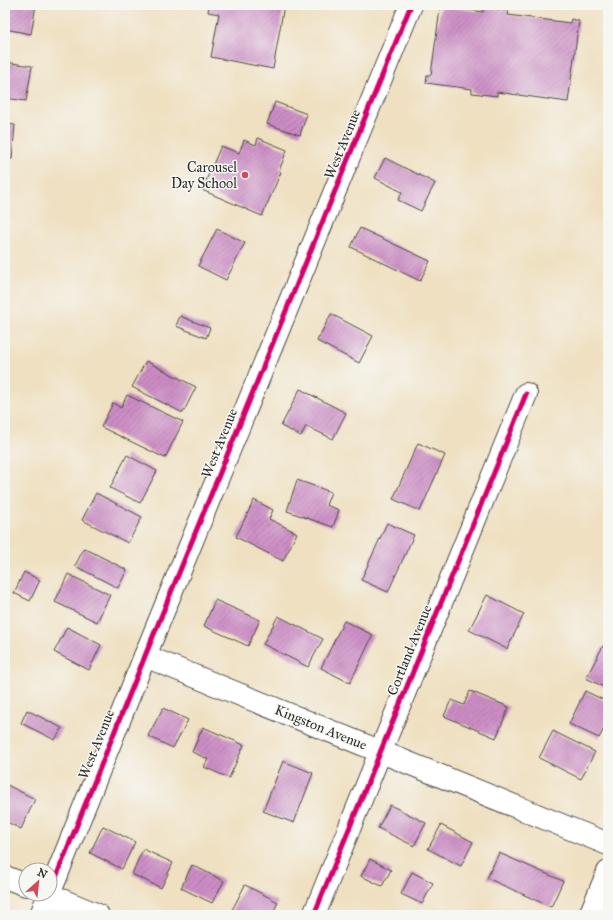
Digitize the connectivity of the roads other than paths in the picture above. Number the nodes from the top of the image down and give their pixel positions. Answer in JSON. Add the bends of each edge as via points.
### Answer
{"nodes":[{"id":1,"x":411,"y":5,"type":"edge"},
{"id":2,"x":526,"y":394,"type":"dead end"},
{"id":3,"x":145,"y":656,"type":"junction"},
{"id":4,"x":381,"y":752,"type":"junction"},
{"id":5,"x":608,"y":844,"type":"edge"},
{"id":6,"x":58,"y":872,"type":"edge"},
{"id":7,"x":608,"y":872,"type":"edge"},
{"id":8,"x":5,"y":877,"type":"edge"},
{"id":9,"x":18,"y":882,"type":"edge"},
{"id":10,"x":58,"y":898,"type":"edge"},
{"id":11,"x":46,"y":902,"type":"edge"},
{"id":12,"x":41,"y":915,"type":"edge"},
{"id":13,"x":98,"y":915,"type":"edge"},
{"id":14,"x":314,"y":915,"type":"edge"},
{"id":15,"x":590,"y":915,"type":"edge"}],
"edges":[{"from":1,"to":3,"type":"street","name":"West Avenue"},
{"from":2,"to":4,"type":"street","name":"Cortland Avenue"},
{"from":3,"to":4,"type":"street","name":"Kingston Avenue"},
{"from":3,"to":6,"type":"street","name":"West Avenue"},
{"from":4,"to":5,"type":"street","name":"Kingston Avenue"},
{"from":4,"to":14,"type":"street","name":"Cortland Avenue"},
{"from":7,"to":15,"type":"street"},
{"from":8,"to":9,"type":"street"},
{"from":10,"to":13,"type":"street"},
{"from":11,"to":12,"type":"street","name":"West Avenue"}]}
